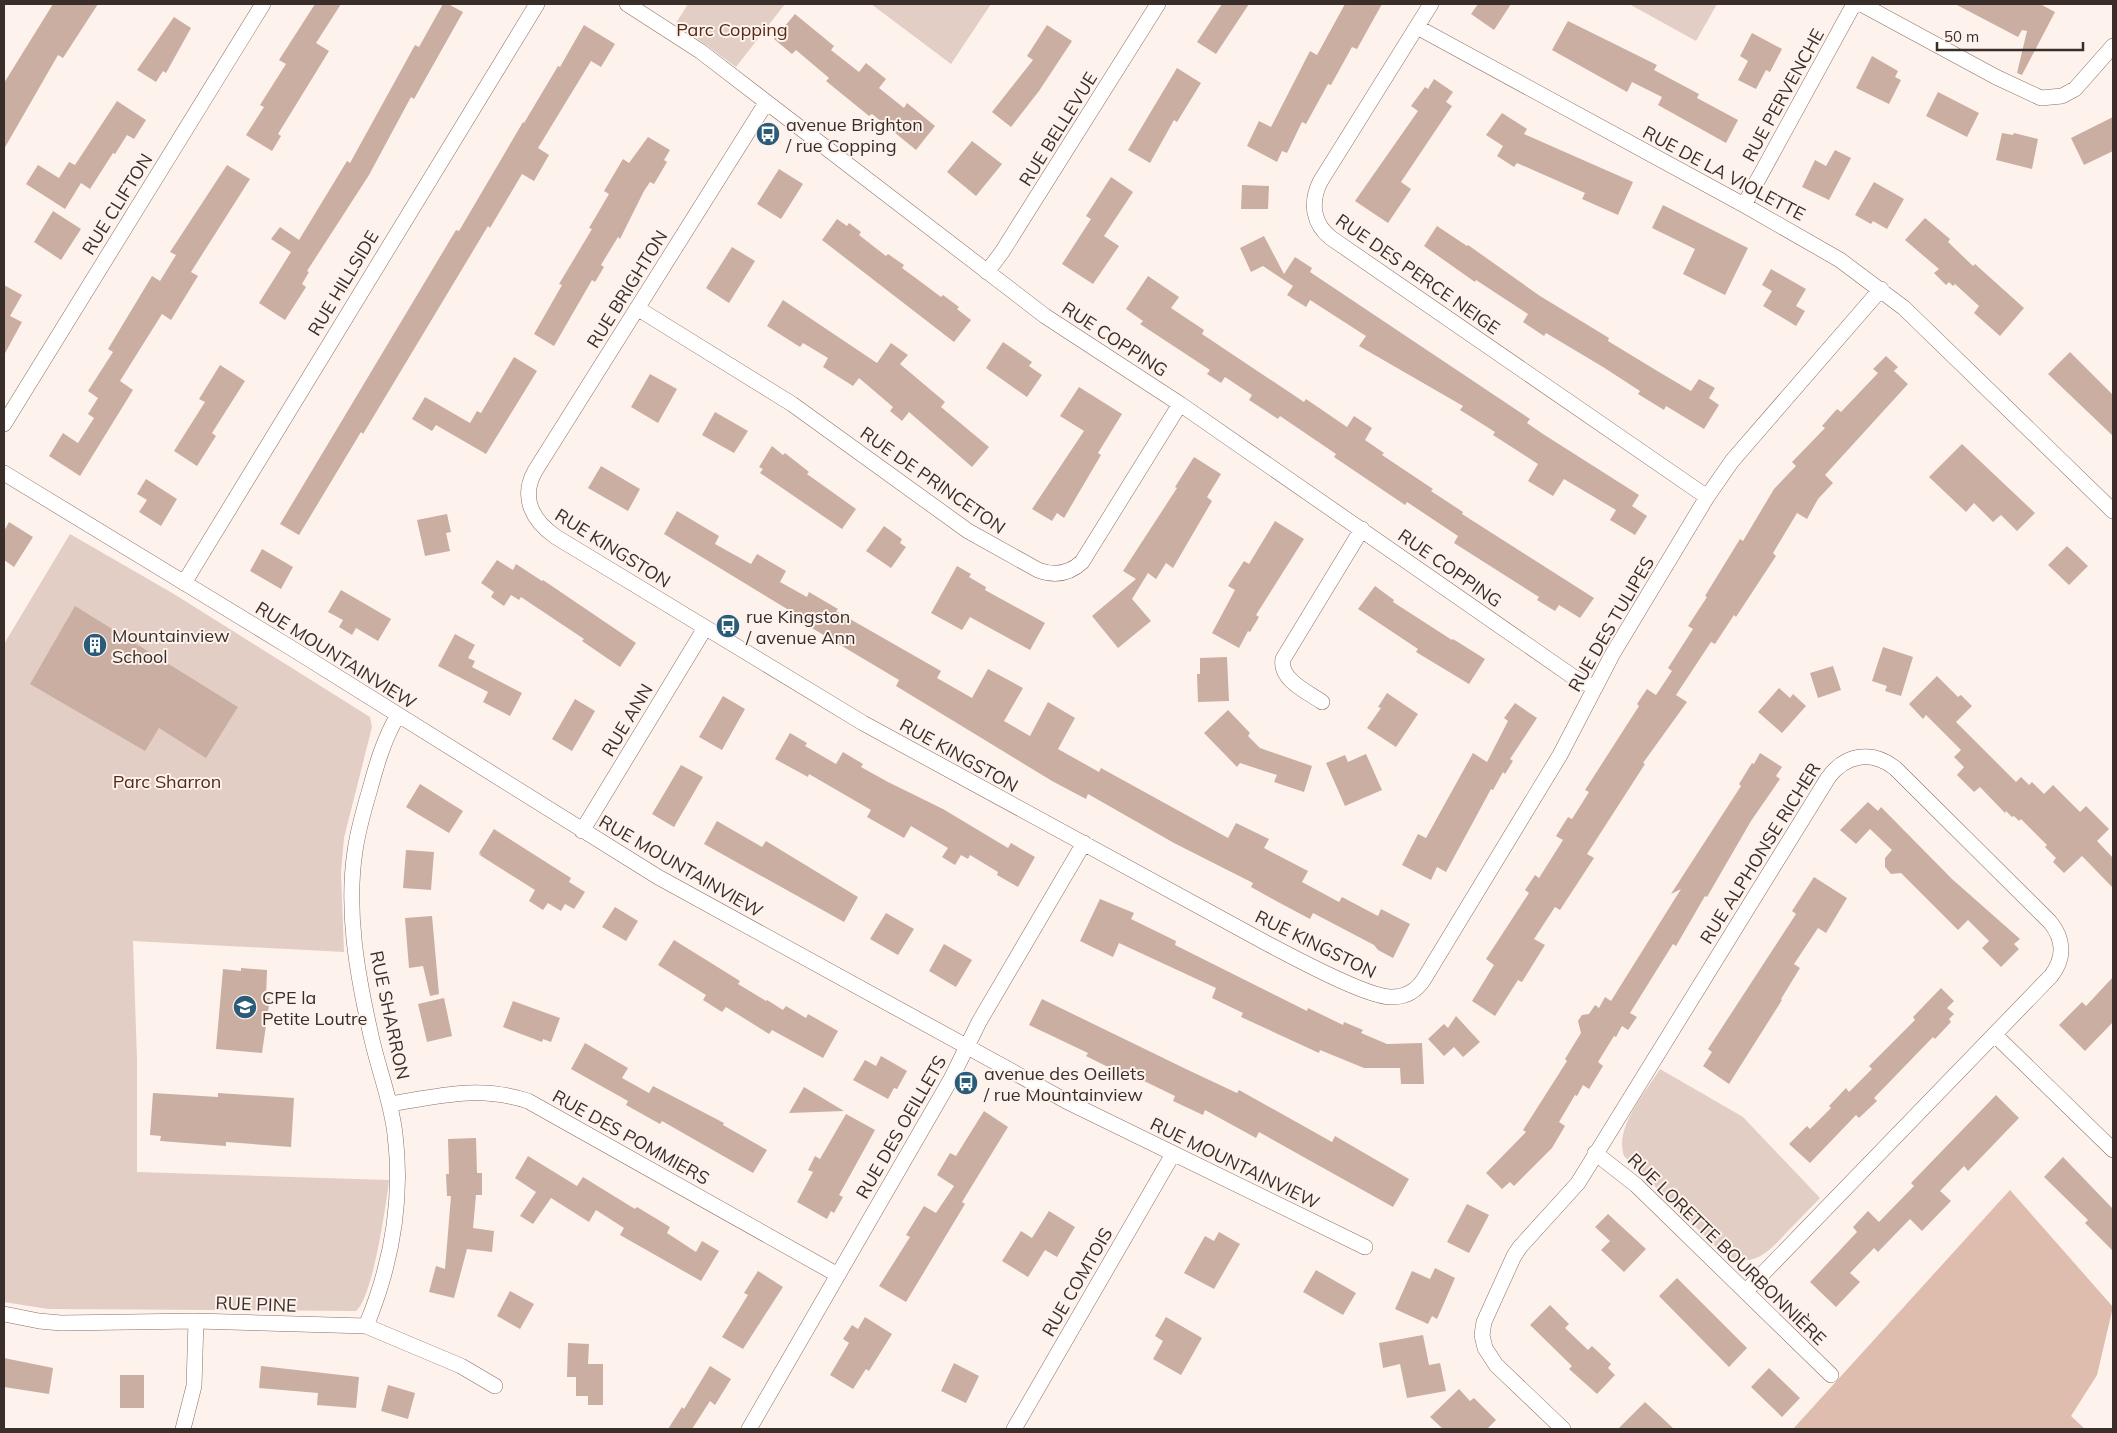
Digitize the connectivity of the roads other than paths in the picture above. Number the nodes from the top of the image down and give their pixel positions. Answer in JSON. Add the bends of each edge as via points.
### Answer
{"nodes":[{"id":1,"x":263,"y":4,"type":"edge"},
{"id":2,"x":537,"y":4,"type":"edge"},
{"id":3,"x":627,"y":4,"type":"edge"},
{"id":4,"x":1158,"y":4,"type":"edge"},
{"id":5,"x":1431,"y":4,"type":"edge"},
{"id":6,"x":1854,"y":4,"type":"edge"},
{"id":7,"x":1861,"y":4,"type":"edge"},
{"id":8,"x":1417,"y":27,"type":"junction"},
{"id":9,"x":2113,"y":46,"type":"edge"},
{"id":10,"x":766,"y":103,"type":"junction"},
{"id":11,"x":1744,"y":204,"type":"junction"},
{"id":12,"x":987,"y":272,"type":"junction"},
{"id":13,"x":1881,"y":289,"type":"junction"},
{"id":14,"x":637,"y":308,"type":"junction"},
{"id":15,"x":1180,"y":404,"type":"junction"},
{"id":16,"x":4,"y":424,"type":"edge"},
{"id":17,"x":4,"y":473,"type":"edge"},
{"id":18,"x":1707,"y":497,"type":"junction"},
{"id":19,"x":528,"y":498,"type":"joint"},
{"id":20,"x":2113,"y":511,"type":"edge"},
{"id":21,"x":1362,"y":529,"type":"junction"},
{"id":22,"x":184,"y":583,"type":"junction"},
{"id":23,"x":705,"y":628,"type":"junction"},
{"id":24,"x":1595,"y":688,"type":"junction"},
{"id":25,"x":1322,"y":702,"type":"dead end"},
{"id":26,"x":398,"y":715,"type":"junction"},
{"id":27,"x":582,"y":831,"type":"junction"},
{"id":28,"x":1084,"y":843,"type":"junction"},
{"id":29,"x":1404,"y":996,"type":"joint"},
{"id":30,"x":1995,"y":1035,"type":"junction"},
{"id":31,"x":967,"y":1048,"type":"junction"},
{"id":32,"x":390,"y":1104,"type":"junction"},
{"id":33,"x":2113,"y":1150,"type":"edge"},
{"id":34,"x":1596,"y":1153,"type":"junction"},
{"id":35,"x":1173,"y":1154,"type":"junction"},
{"id":36,"x":1364,"y":1247,"type":"dead end"},
{"id":37,"x":838,"y":1275,"type":"junction"},
{"id":38,"x":1746,"y":1291,"type":"junction"},
{"id":39,"x":4,"y":1314,"type":"edge"},
{"id":40,"x":196,"y":1321,"type":"junction"},
{"id":41,"x":366,"y":1326,"type":"junction"},
{"id":42,"x":1831,"y":1374,"type":"dead end"},
{"id":43,"x":495,"y":1386,"type":"dead end"},
{"id":44,"x":183,"y":1429,"type":"edge"},
{"id":45,"x":749,"y":1429,"type":"edge"},
{"id":46,"x":1014,"y":1429,"type":"edge"},
{"id":47,"x":1563,"y":1429,"type":"edge"}],
"edges":[{"from":1,"to":16,"type":"street","name":"RUE CLIFTON"},
{"from":2,"to":22,"type":"street","name":"RUE HILLSIDE"},
{"from":3,"to":10,"type":"street","name":"RUE COPPING","via":[[700,51]]},
{"from":4,"to":12,"type":"street","name":"RUE BELLEVUE"},
{"from":5,"to":8,"type":"street","name":"RUE DES PERCE NEIGE"},
{"from":6,"to":11,"type":"street","name":"RUE PERVENCHE"},
{"from":7,"to":9,"type":"street","via":[[2041,98],[2056,98],[2075,88]]},
{"from":8,"to":11,"type":"street","name":"RUE DE LA VIOLETTE"},
{"from":8,"to":18,"type":"street","name":"RUE DES PERCE NEIGE","via":[[1320,182],[1313,202],[1317,222],[1331,238]]},
{"from":10,"to":12,"type":"street","name":"RUE COPPING"},
{"from":10,"to":14,"type":"street","name":"RUE BRIGHTON"},
{"from":11,"to":13,"type":"street","name":"RUE DE LA VIOLETTE","via":[[1828,251]]},
{"from":12,"to":15,"type":"street","name":"RUE COPPING","via":[[1067,332]]},
{"from":13,"to":18,"type":"street","name":"RUE DES TULIPES","via":[[1732,461]]},
{"from":13,"to":20,"type":"street","name":"RUE DE LA VIOLETTE"},
{"from":14,"to":15,"type":"street","name":"RUE DE PRINCETON","via":[[792,404],[968,531],[1049,573],[1067,572],[1082,562]]},
{"from":14,"to":19,"type":"street","name":"RUE BRIGHTON","via":[[535,471]]},
{"from":15,"to":21,"type":"street","name":"RUE COPPING"},
{"from":17,"to":22,"type":"street","name":"RUE MOUNTAINVIEW"},
{"from":18,"to":24,"type":"street","name":"RUE DES TULIPES"},
{"from":19,"to":23,"type":"street","name":"RUE KINGSTON","via":[[534,517],[544,528]]},
{"from":21,"to":24,"type":"street","name":"RUE COPPING","via":[[1572,676]]},
{"from":21,"to":25,"type":"street","via":[[1283,659],[1287,676]]},
{"from":22,"to":26,"type":"street","name":"RUE MOUNTAINVIEW"},
{"from":23,"to":27,"type":"street","name":"RUE ANN"},
{"from":23,"to":28,"type":"street","name":"RUE KINGSTON","via":[[863,723]]},
{"from":24,"to":29,"type":"street","name":"RUE DES TULIPES","via":[[1560,755],[1424,979]]},
{"from":26,"to":27,"type":"street","name":"RUE MOUNTAINVIEW"},
{"from":26,"to":32,"type":"street","name":"RUE SHARRON","via":[[386,737],[365,807],[355,853],[352,899],[354,938],[370,1032]]},
{"from":27,"to":31,"type":"street","name":"RUE MOUNTAINVIEW","via":[[692,897]]},
{"from":28,"to":29,"type":"street","name":"RUE KINGSTON","via":[[1304,962],[1377,995],[1390,998]]},
{"from":28,"to":31,"type":"street","name":"RUE DES OEILLETS"},
{"from":30,"to":33,"type":"street"},
{"from":30,"to":34,"type":"street","name":"RUE ALPHONSE RICHER","via":[[2056,971],[2062,952],[2058,934],[2050,922],[1895,768],[1877,758],[1856,757],[1838,766],[1828,778]]},
{"from":30,"to":38,"type":"street","name":"RUE ALPHONSE RICHER"},
{"from":31,"to":35,"type":"street","name":"RUE MOUNTAINVIEW"},
{"from":31,"to":37,"type":"street","name":"RUE DES OEILLETS"},
{"from":32,"to":37,"type":"street","name":"RUE DES POMMIERS","via":[[470,1092],[507,1094],[528,1102]]},
{"from":32,"to":41,"type":"street","name":"RUE SHARRON","via":[[396,1152],[394,1231],[385,1276]]},
{"from":34,"to":38,"type":"street","name":"RUE LORETTE BOURBONNIÈRE","via":[[1636,1185]]},
{"from":34,"to":47,"type":"street","name":"RUE ALPHONSE RICHER","via":[[1572,1191],[1517,1251],[1483,1328],[1485,1348],[1491,1359]]},
{"from":35,"to":36,"type":"street","name":"RUE MOUNTAINVIEW"},
{"from":35,"to":46,"type":"street","name":"RUE COMTOIS"},
{"from":37,"to":45,"type":"street","name":"RUE DES OEILLETS"},
{"from":38,"to":42,"type":"street","name":"RUE LORETTE BOURBONNIÈRE"},
{"from":39,"to":40,"type":"street","name":"RUE PINE","via":[[61,1322]]},
{"from":40,"to":41,"type":"street","name":"RUE PINE"},
{"from":40,"to":44,"type":"street","via":[[194,1386]]},
{"from":41,"to":43,"type":"street","name":"RUE PINE","via":[[461,1366]]}]}
